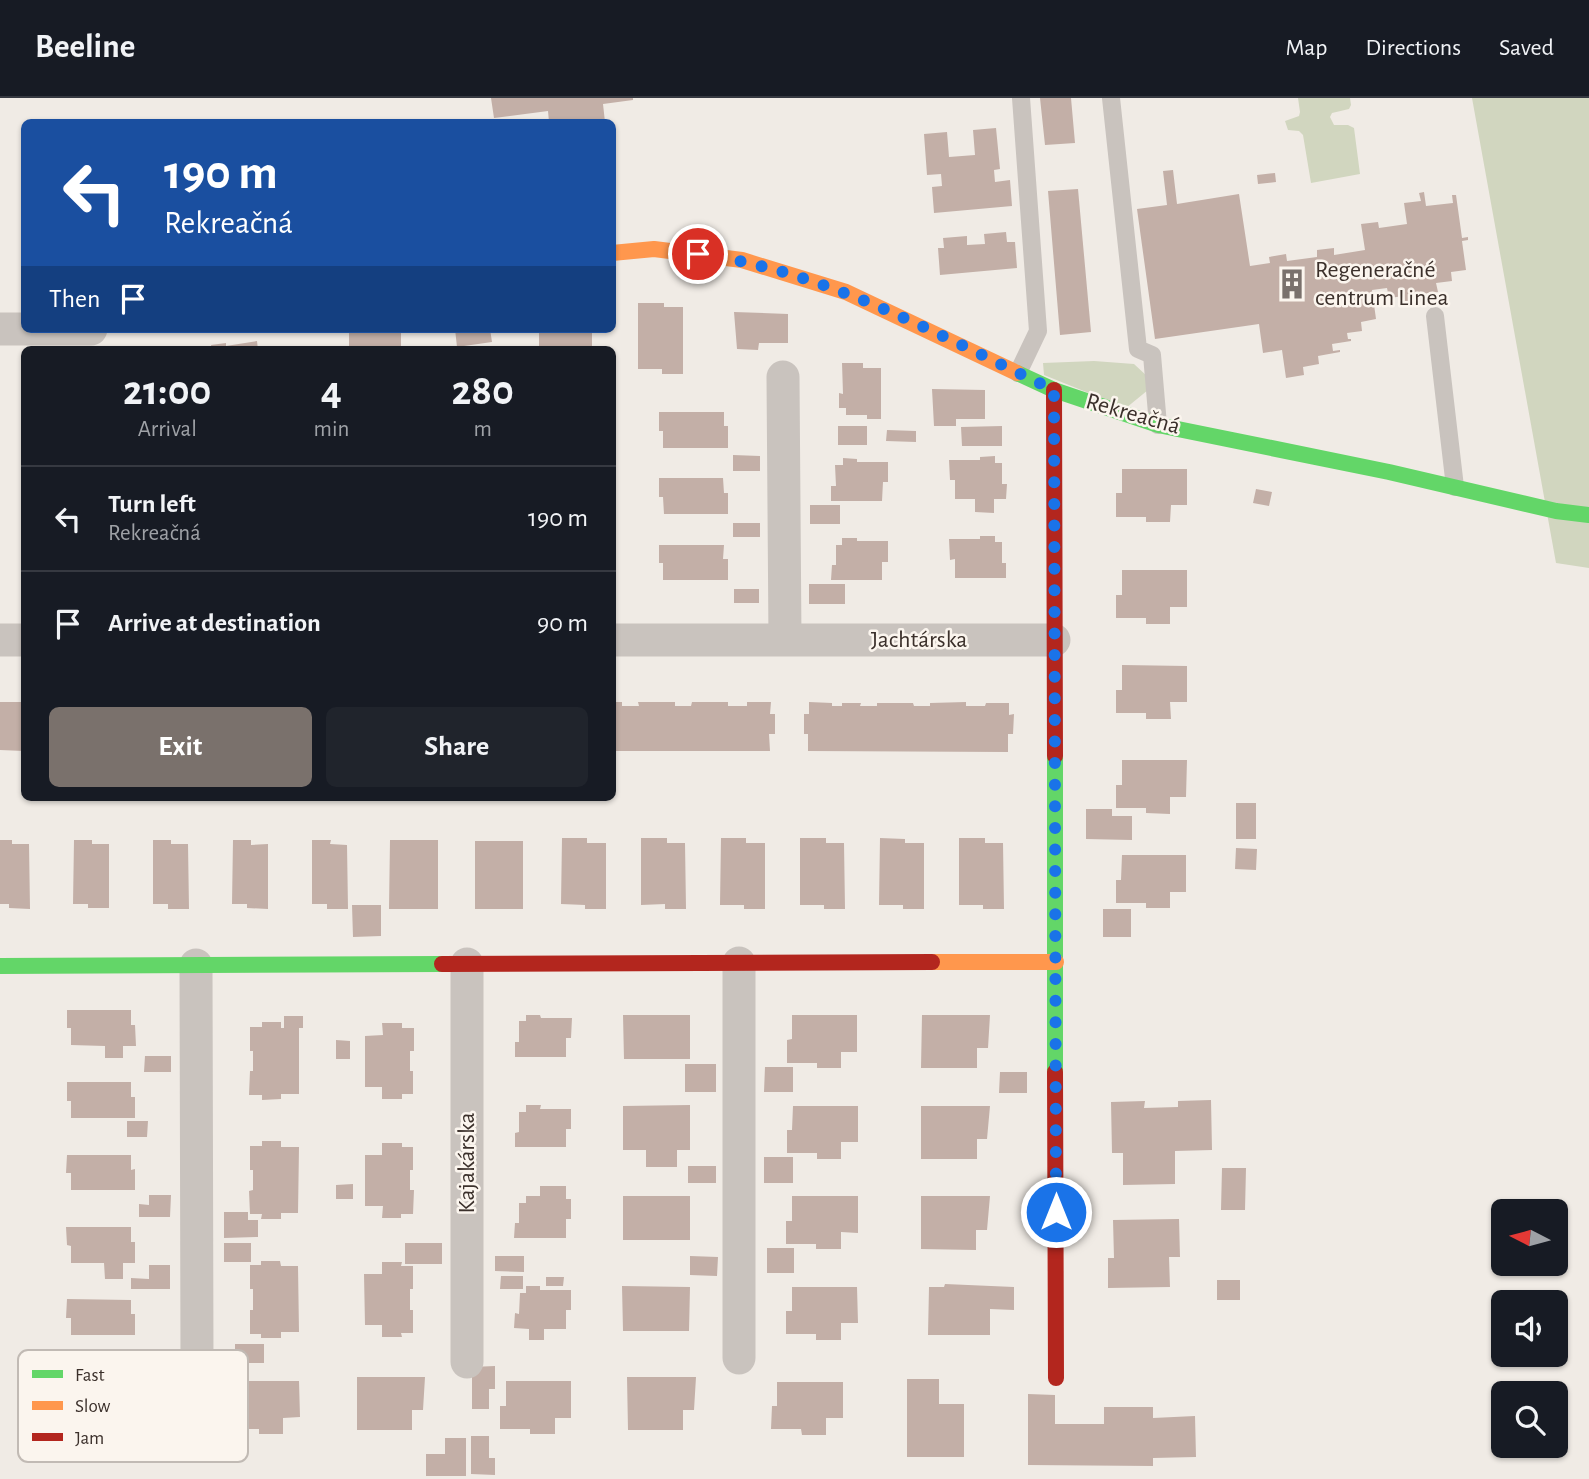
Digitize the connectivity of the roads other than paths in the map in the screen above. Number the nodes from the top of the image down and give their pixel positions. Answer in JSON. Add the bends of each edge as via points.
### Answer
{"nodes":[{"id":1,"x":1021,"y":98,"type":"edge"},
{"id":2,"x":1111,"y":98,"type":"edge"},
{"id":3,"x":616,"y":253,"type":"edge"},
{"id":4,"x":1435,"y":316,"type":"dead end"},
{"id":5,"x":0,"y":329,"type":"edge"},
{"id":6,"x":21,"y":329,"type":"edge"},
{"id":7,"x":1018,"y":373,"type":"junction"},
{"id":8,"x":783,"y":377,"type":"dead end"},
{"id":9,"x":1054,"y":390,"type":"junction"},
{"id":10,"x":1158,"y":425,"type":"junction"},
{"id":11,"x":1455,"y":487,"type":"junction"},
{"id":12,"x":1589,"y":515,"type":"edge"},
{"id":13,"x":0,"y":640,"type":"edge"},
{"id":14,"x":21,"y":640,"type":"edge"},
{"id":15,"x":616,"y":640,"type":"edge"},
{"id":16,"x":785,"y":640,"type":"junction"},
{"id":17,"x":1054,"y":640,"type":"junction"},
{"id":18,"x":1056,"y":962,"type":"junction"},
{"id":19,"x":739,"y":963,"type":"junction"},
{"id":20,"x":467,"y":964,"type":"junction"},
{"id":21,"x":197,"y":965,"type":"junction"},
{"id":22,"x":0,"y":966,"type":"edge"},
{"id":23,"x":197,"y":1350,"type":"edge"},
{"id":24,"x":739,"y":1358,"type":"dead end"},
{"id":25,"x":467,"y":1362,"type":"dead end"},
{"id":26,"x":1056,"y":1378,"type":"dead end"}],
"edges":[{"from":1,"to":7,"type":"lane","via":[[1038,331]]},
{"from":2,"to":10,"type":"lane","via":[[1138,349],[1152,355]]},
{"from":3,"to":7,"type":"street","name":"Rekreačná","via":[[653,248],[742,260],[846,292]]},
{"from":4,"to":11,"type":"lane"},
{"from":5,"to":6,"type":"street"},
{"from":7,"to":9,"type":"street","name":"Rekreačná"},
{"from":8,"to":16,"type":"street"},
{"from":9,"to":10,"type":"street","name":"Rekreačná"},
{"from":9,"to":17,"type":"street"},
{"from":10,"to":11,"type":"street","name":"Rekreačná"},
{"from":11,"to":12,"type":"street","name":"Rekreačná"},
{"from":13,"to":14,"type":"street"},
{"from":15,"to":16,"type":"street","name":"Jachtárska"},
{"from":16,"to":17,"type":"street","name":"Jachtárska"},
{"from":17,"to":18,"type":"street"},
{"from":18,"to":19,"type":"street"},
{"from":18,"to":26,"type":"street"},
{"from":19,"to":20,"type":"street"},
{"from":19,"to":24,"type":"street"},
{"from":20,"to":21,"type":"street"},
{"from":20,"to":25,"type":"street","name":"Kajakárska"},
{"from":21,"to":22,"type":"street"},
{"from":21,"to":23,"type":"street"}]}
